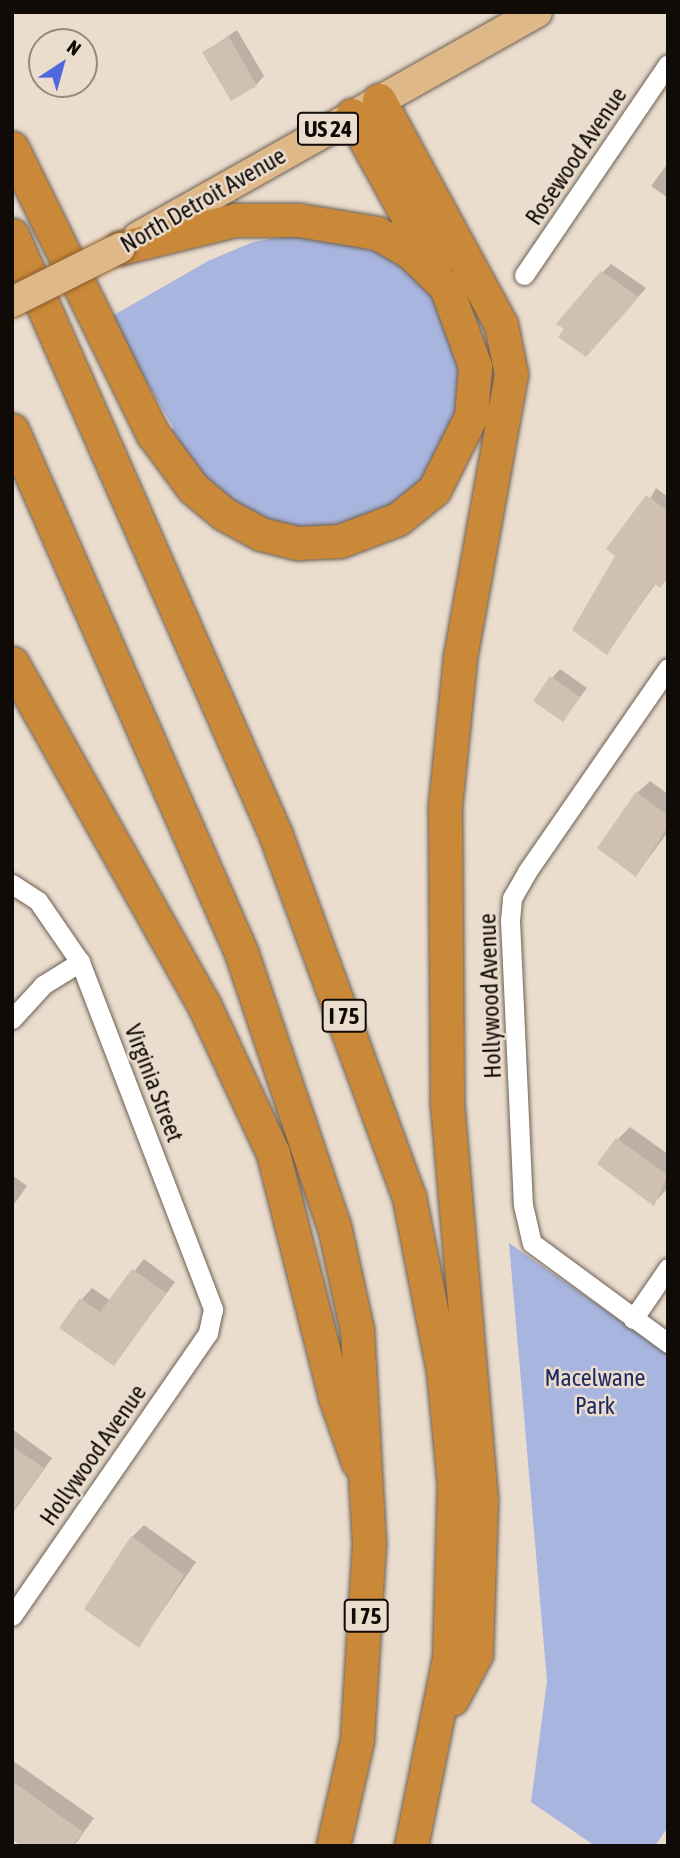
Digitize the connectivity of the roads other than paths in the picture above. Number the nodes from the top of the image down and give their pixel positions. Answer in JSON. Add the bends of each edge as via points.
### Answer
{"nodes":[{"id":1,"x":537,"y":12,"type":"edge"},
{"id":2,"x":668,"y":64,"type":"edge"},
{"id":3,"x":365,"y":107,"type":"junction"},
{"id":4,"x":12,"y":148,"type":"edge"},
{"id":5,"x":12,"y":234,"type":"edge"},
{"id":6,"x":120,"y":248,"type":"junction"},
{"id":7,"x":524,"y":275,"type":"dead end"},
{"id":8,"x":446,"y":286,"type":"junction"},
{"id":9,"x":12,"y":302,"type":"edge"},
{"id":10,"x":12,"y":430,"type":"edge"},
{"id":11,"x":12,"y":663,"type":"edge"},
{"id":12,"x":668,"y":668,"type":"edge"},
{"id":13,"x":12,"y":884,"type":"edge"},
{"id":14,"x":80,"y":962,"type":"junction"},
{"id":15,"x":12,"y":1019,"type":"edge"},
{"id":16,"x":668,"y":1268,"type":"edge"},
{"id":17,"x":633,"y":1319,"type":"junction"},
{"id":18,"x":213,"y":1322,"type":"joint"},
{"id":19,"x":668,"y":1343,"type":"edge"},
{"id":20,"x":368,"y":1491,"type":"junction"},
{"id":21,"x":12,"y":1616,"type":"edge"},
{"id":22,"x":435,"y":1729,"type":"junction"},
{"id":23,"x":333,"y":1846,"type":"edge"},
{"id":24,"x":411,"y":1846,"type":"edge"}],
"edges":[{"from":1,"to":3,"type":"main road","name":"North Detroit Avenue","number":"US 24"},
{"from":2,"to":7,"type":"street","name":"Rosewood Avenue"},
{"from":3,"to":6,"type":"main road","name":"North Detroit Avenue","number":"US 24"},
{"from":3,"to":8,"type":"highway"},
{"from":3,"to":22,"type":"highway","via":[[501,325],[511,374],[460,657],[445,806],[447,1103],[481,1487],[481,1578],[476,1654]]},
{"from":4,"to":8,"type":"highway","via":[[172,464],[224,514],[261,534],[298,542],[350,539],[398,519],[434,490],[471,416],[475,366]]},
{"from":5,"to":22,"type":"highway","number":"I 75","via":[[275,833],[408,1196],[443,1370],[454,1483],[449,1658]]},
{"from":6,"to":8,"type":"highway","via":[[235,220],[342,225],[377,233],[410,252]]},
{"from":6,"to":9,"type":"main road","name":"North Detroit Avenue","number":"US 24","bridge":true},
{"from":10,"to":20,"type":"highway","number":"I 75","via":[[241,952],[304,1124],[357,1330]]},
{"from":11,"to":20,"type":"highway","via":[[204,1005],[272,1153],[335,1397]]},
{"from":12,"to":17,"type":"street","name":"Hollywood Avenue","via":[[527,872],[512,898],[510,920],[523,1205],[531,1243]]},
{"from":13,"to":14,"type":"street","name":"Virginia Street","via":[[38,901]]},
{"from":14,"to":15,"type":"street","via":[[43,985]]},
{"from":14,"to":18,"type":"street","name":"Virginia Street","via":[[210,1296]]},
{"from":16,"to":17,"type":"street"},
{"from":17,"to":19,"type":"street"},
{"from":18,"to":21,"type":"street","name":"Hollywood Avenue"},
{"from":20,"to":23,"type":"highway","number":"I 75","via":[[357,1740]]},
{"from":22,"to":24,"type":"highway","number":"I 75"}]}
